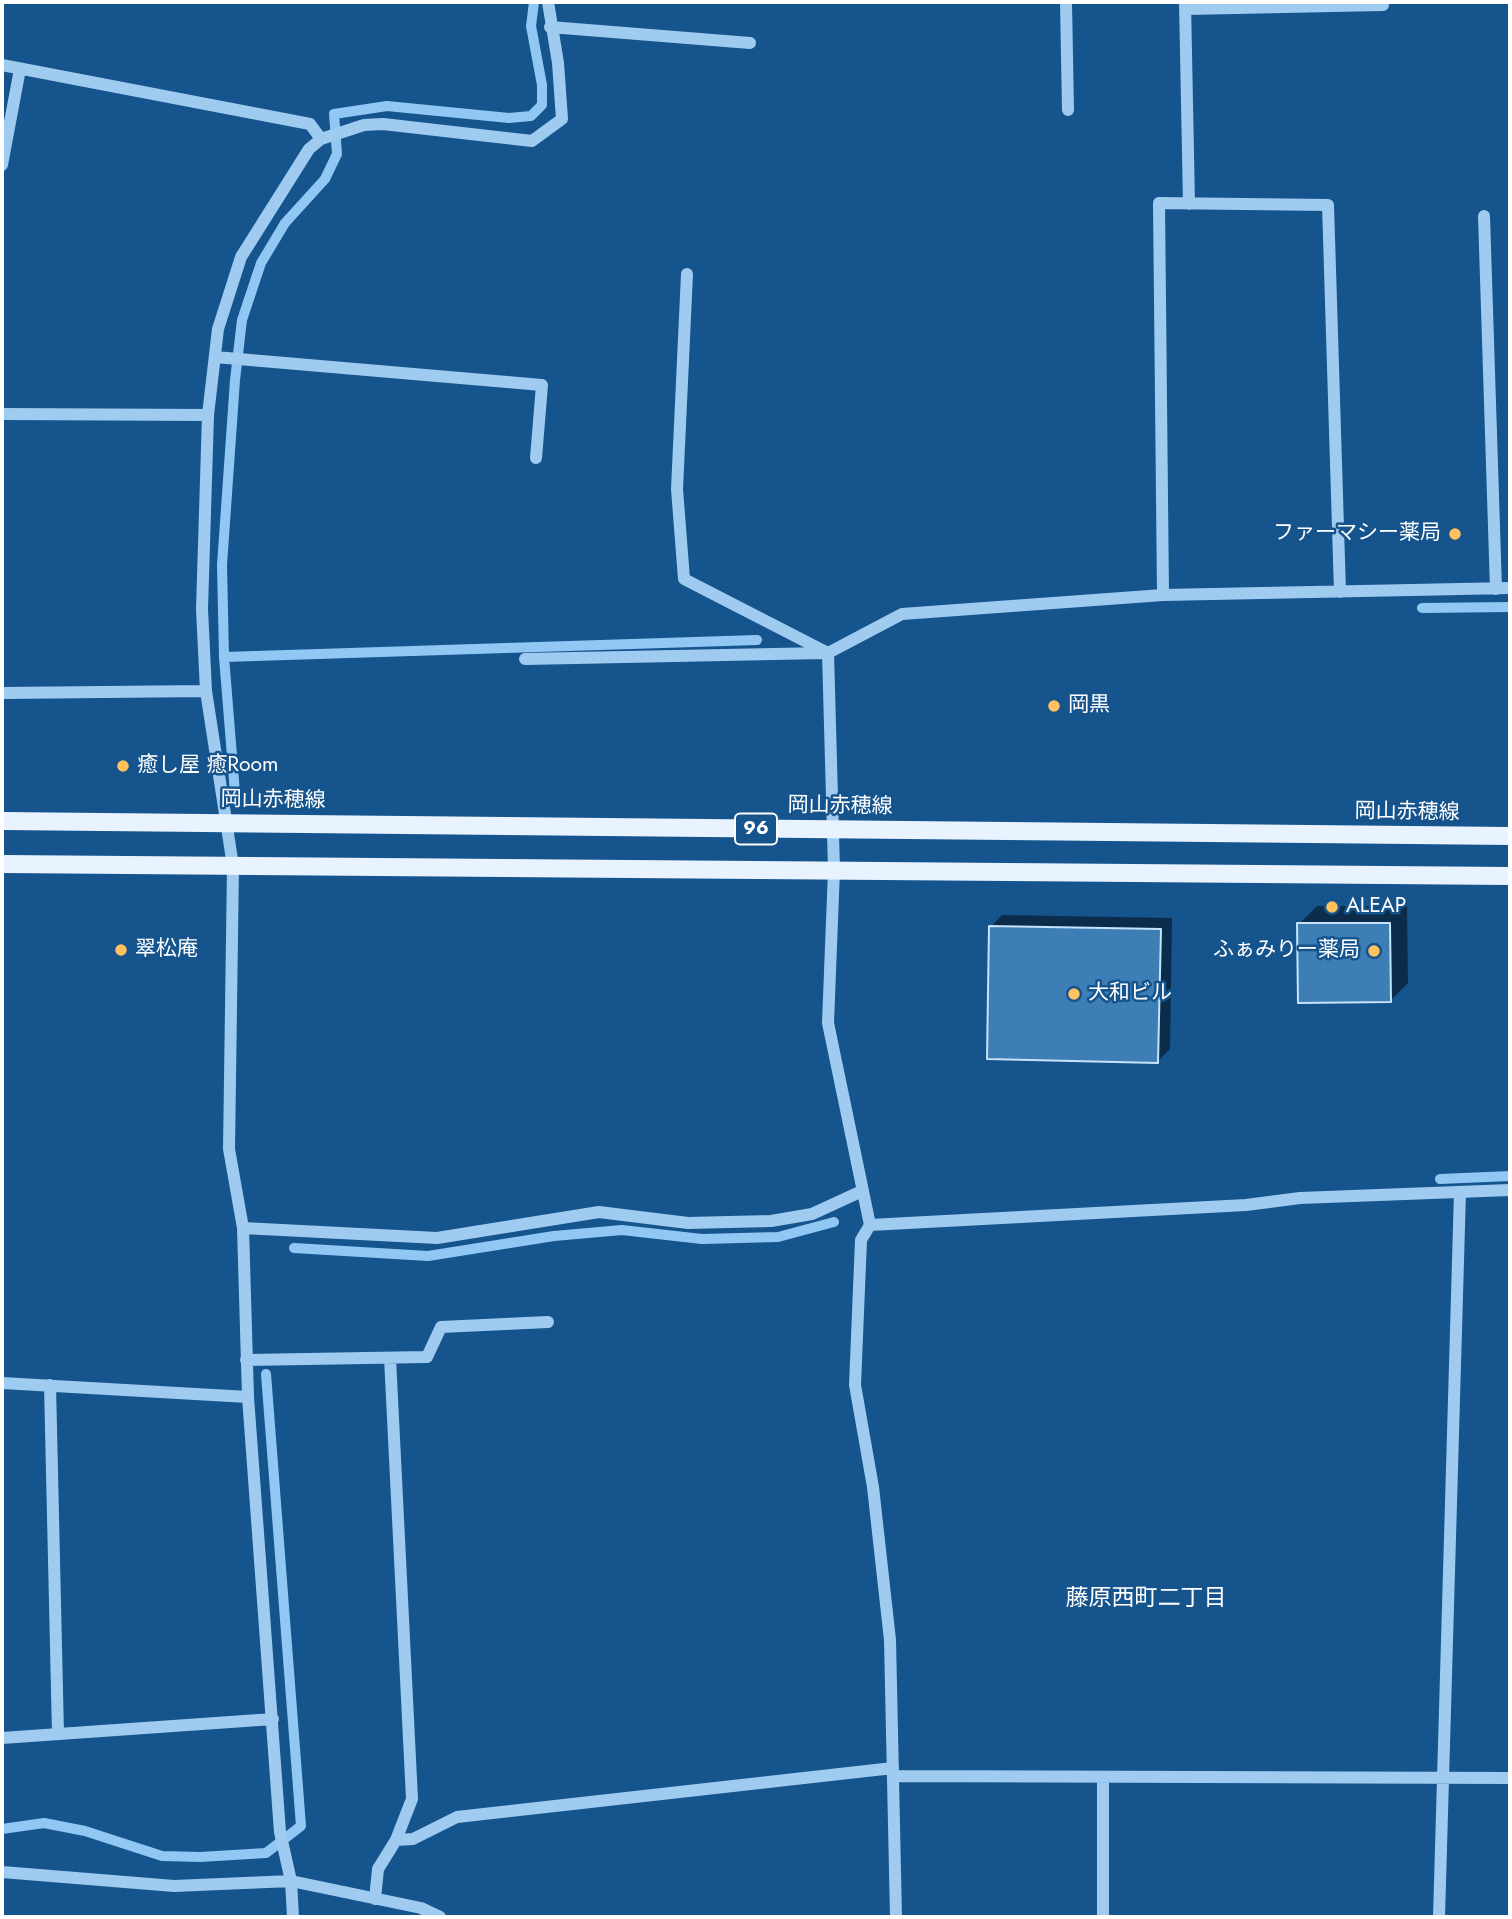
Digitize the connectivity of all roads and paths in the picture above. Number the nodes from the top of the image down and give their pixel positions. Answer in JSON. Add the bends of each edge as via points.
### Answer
{"nodes":[{"id":1,"x":548,"y":2,"type":"edge"},
{"id":2,"x":1066,"y":2,"type":"edge"},
{"id":3,"x":1186,"y":5,"type":"edge"},
{"id":4,"x":1383,"y":5,"type":"dead end"},
{"id":5,"x":550,"y":27,"type":"junction"},
{"id":6,"x":750,"y":43,"type":"dead end"},
{"id":7,"x":2,"y":65,"type":"edge"},
{"id":8,"x":20,"y":69,"type":"junction"},
{"id":9,"x":1068,"y":110,"type":"dead end"},
{"id":10,"x":323,"y":138,"type":"junction"},
{"id":11,"x":2,"y":165,"type":"edge"},
{"id":12,"x":1189,"y":204,"type":"junction"},
{"id":13,"x":1483,"y":216,"type":"dead end"},
{"id":14,"x":687,"y":274,"type":"dead end"},
{"id":15,"x":215,"y":357,"type":"junction"},
{"id":16,"x":2,"y":414,"type":"edge"},
{"id":17,"x":208,"y":415,"type":"junction"},
{"id":18,"x":537,"y":458,"type":"dead end"},
{"id":19,"x":1510,"y":588,"type":"edge"},
{"id":20,"x":1496,"y":589,"type":"junction"},
{"id":21,"x":1340,"y":592,"type":"junction"},
{"id":22,"x":1163,"y":595,"type":"junction"},
{"id":23,"x":828,"y":653,"type":"junction"},
{"id":24,"x":525,"y":659,"type":"dead end"},
{"id":25,"x":206,"y":691,"type":"junction"},
{"id":26,"x":2,"y":693,"type":"edge"},
{"id":27,"x":2,"y":821,"type":"edge"},
{"id":28,"x":226,"y":823,"type":"junction"},
{"id":29,"x":833,"y":830,"type":"junction"},
{"id":30,"x":1510,"y":836,"type":"edge"},
{"id":31,"x":2,"y":864,"type":"edge"},
{"id":32,"x":233,"y":866,"type":"junction"},
{"id":33,"x":834,"y":870,"type":"junction"},
{"id":34,"x":1510,"y":876,"type":"edge"},
{"id":35,"x":1510,"y":1189,"type":"edge"},
{"id":36,"x":863,"y":1191,"type":"junction"},
{"id":37,"x":1460,"y":1192,"type":"junction"},
{"id":38,"x":870,"y":1225,"type":"junction"},
{"id":39,"x":243,"y":1228,"type":"junction"},
{"id":40,"x":548,"y":1322,"type":"dead end"},
{"id":41,"x":390,"y":1358,"type":"junction"},
{"id":42,"x":246,"y":1360,"type":"junction"},
{"id":43,"x":2,"y":1382,"type":"edge"},
{"id":44,"x":50,"y":1385,"type":"junction"},
{"id":45,"x":248,"y":1397,"type":"junction"},
{"id":46,"x":273,"y":1719,"type":"junction"},
{"id":47,"x":58,"y":1734,"type":"junction"},
{"id":48,"x":2,"y":1738,"type":"edge"},
{"id":49,"x":893,"y":1772,"type":"junction"},
{"id":50,"x":1103,"y":1777,"type":"junction"},
{"id":51,"x":1446,"y":1778,"type":"junction"},
{"id":52,"x":1510,"y":1778,"type":"edge"},
{"id":53,"x":396,"y":1840,"type":"junction"},
{"id":54,"x":2,"y":1872,"type":"edge"},
{"id":55,"x":291,"y":1881,"type":"junction"},
{"id":56,"x":375,"y":1899,"type":"junction"},
{"id":57,"x":293,"y":1917,"type":"edge"},
{"id":58,"x":440,"y":1917,"type":"edge"},
{"id":59,"x":896,"y":1917,"type":"edge"},
{"id":60,"x":1103,"y":1917,"type":"edge"},
{"id":61,"x":1439,"y":1917,"type":"edge"}],
"edges":[{"from":1,"to":5,"type":"street"},
{"from":2,"to":9,"type":"street"},
{"from":3,"to":4,"type":"street"},
{"from":3,"to":12,"type":"street"},
{"from":5,"to":6,"type":"street"},
{"from":5,"to":10,"type":"street","via":[[562,119],[532,141],[383,124]]},
{"from":7,"to":8,"type":"street"},
{"from":8,"to":10,"type":"street","via":[[310,124]]},
{"from":8,"to":11,"type":"street"},
{"from":10,"to":15,"type":"street","via":[[309,149],[241,257],[218,329]]},
{"from":12,"to":21,"type":"street","via":[[1328,205]]},
{"from":12,"to":22,"type":"street","via":[[1159,203]]},
{"from":13,"to":20,"type":"street"},
{"from":14,"to":23,"type":"street","via":[[677,489],[684,579]]},
{"from":15,"to":17,"type":"street"},
{"from":15,"to":18,"type":"street","via":[[542,386]]},
{"from":16,"to":17,"type":"street"},
{"from":17,"to":25,"type":"street","via":[[202,609]]},
{"from":19,"to":20,"type":"street"},
{"from":20,"to":21,"type":"street"},
{"from":21,"to":22,"type":"street"},
{"from":22,"to":23,"type":"street","via":[[902,614]]},
{"from":23,"to":24,"type":"street"},
{"from":23,"to":29,"type":"street"},
{"from":25,"to":26,"type":"street"},
{"from":25,"to":28,"type":"street"},
{"from":27,"to":28,"type":"main road","name":"岡山赤穂線","number":"96"},
{"from":28,"to":29,"type":"main road","name":"岡山赤穂線","number":"96"},
{"from":28,"to":32,"type":"street"},
{"from":29,"to":30,"type":"main road","name":"岡山赤穂線","number":"96"},
{"from":29,"to":33,"type":"street"},
{"from":31,"to":32,"type":"main road","number":"96"},
{"from":32,"to":33,"type":"main road","number":"96"},
{"from":32,"to":39,"type":"street","via":[[229,1149]]},
{"from":33,"to":34,"type":"main road","number":"96"},
{"from":33,"to":36,"type":"street","via":[[828,1023]]},
{"from":35,"to":37,"type":"street"},
{"from":36,"to":38,"type":"street"},
{"from":36,"to":39,"type":"street","via":[[812,1214],[771,1221],[688,1223],[599,1212],[437,1238]]},
{"from":37,"to":38,"type":"street"},
{"from":37,"to":51,"type":"street"},
{"from":38,"to":49,"type":"street","via":[[861,1240],[855,1385],[873,1487],[890,1640]]},
{"from":39,"to":42,"type":"street"},
{"from":40,"to":41,"type":"street","via":[[441,1327],[427,1357]]},
{"from":41,"to":42,"type":"street"},
{"from":41,"to":53,"type":"street","via":[[412,1799]]},
{"from":42,"to":45,"type":"street"},
{"from":43,"to":44,"type":"street"},
{"from":44,"to":45,"type":"street"},
{"from":44,"to":47,"type":"street"},
{"from":45,"to":46,"type":"street"},
{"from":46,"to":47,"type":"street"},
{"from":46,"to":55,"type":"street","via":[[280,1832]]},
{"from":47,"to":48,"type":"street"},
{"from":49,"to":50,"type":"street"},
{"from":49,"to":53,"type":"street","via":[[457,1817],[413,1839]]},
{"from":49,"to":59,"type":"street"},
{"from":50,"to":51,"type":"street"},
{"from":50,"to":60,"type":"street"},
{"from":51,"to":52,"type":"street"},
{"from":51,"to":61,"type":"street"},
{"from":53,"to":56,"type":"street","via":[[378,1868]]},
{"from":54,"to":55,"type":"street","via":[[174,1886]]},
{"from":55,"to":56,"type":"street"},
{"from":55,"to":57,"type":"street"},
{"from":56,"to":58,"type":"street","via":[[421,1908]]}]}
